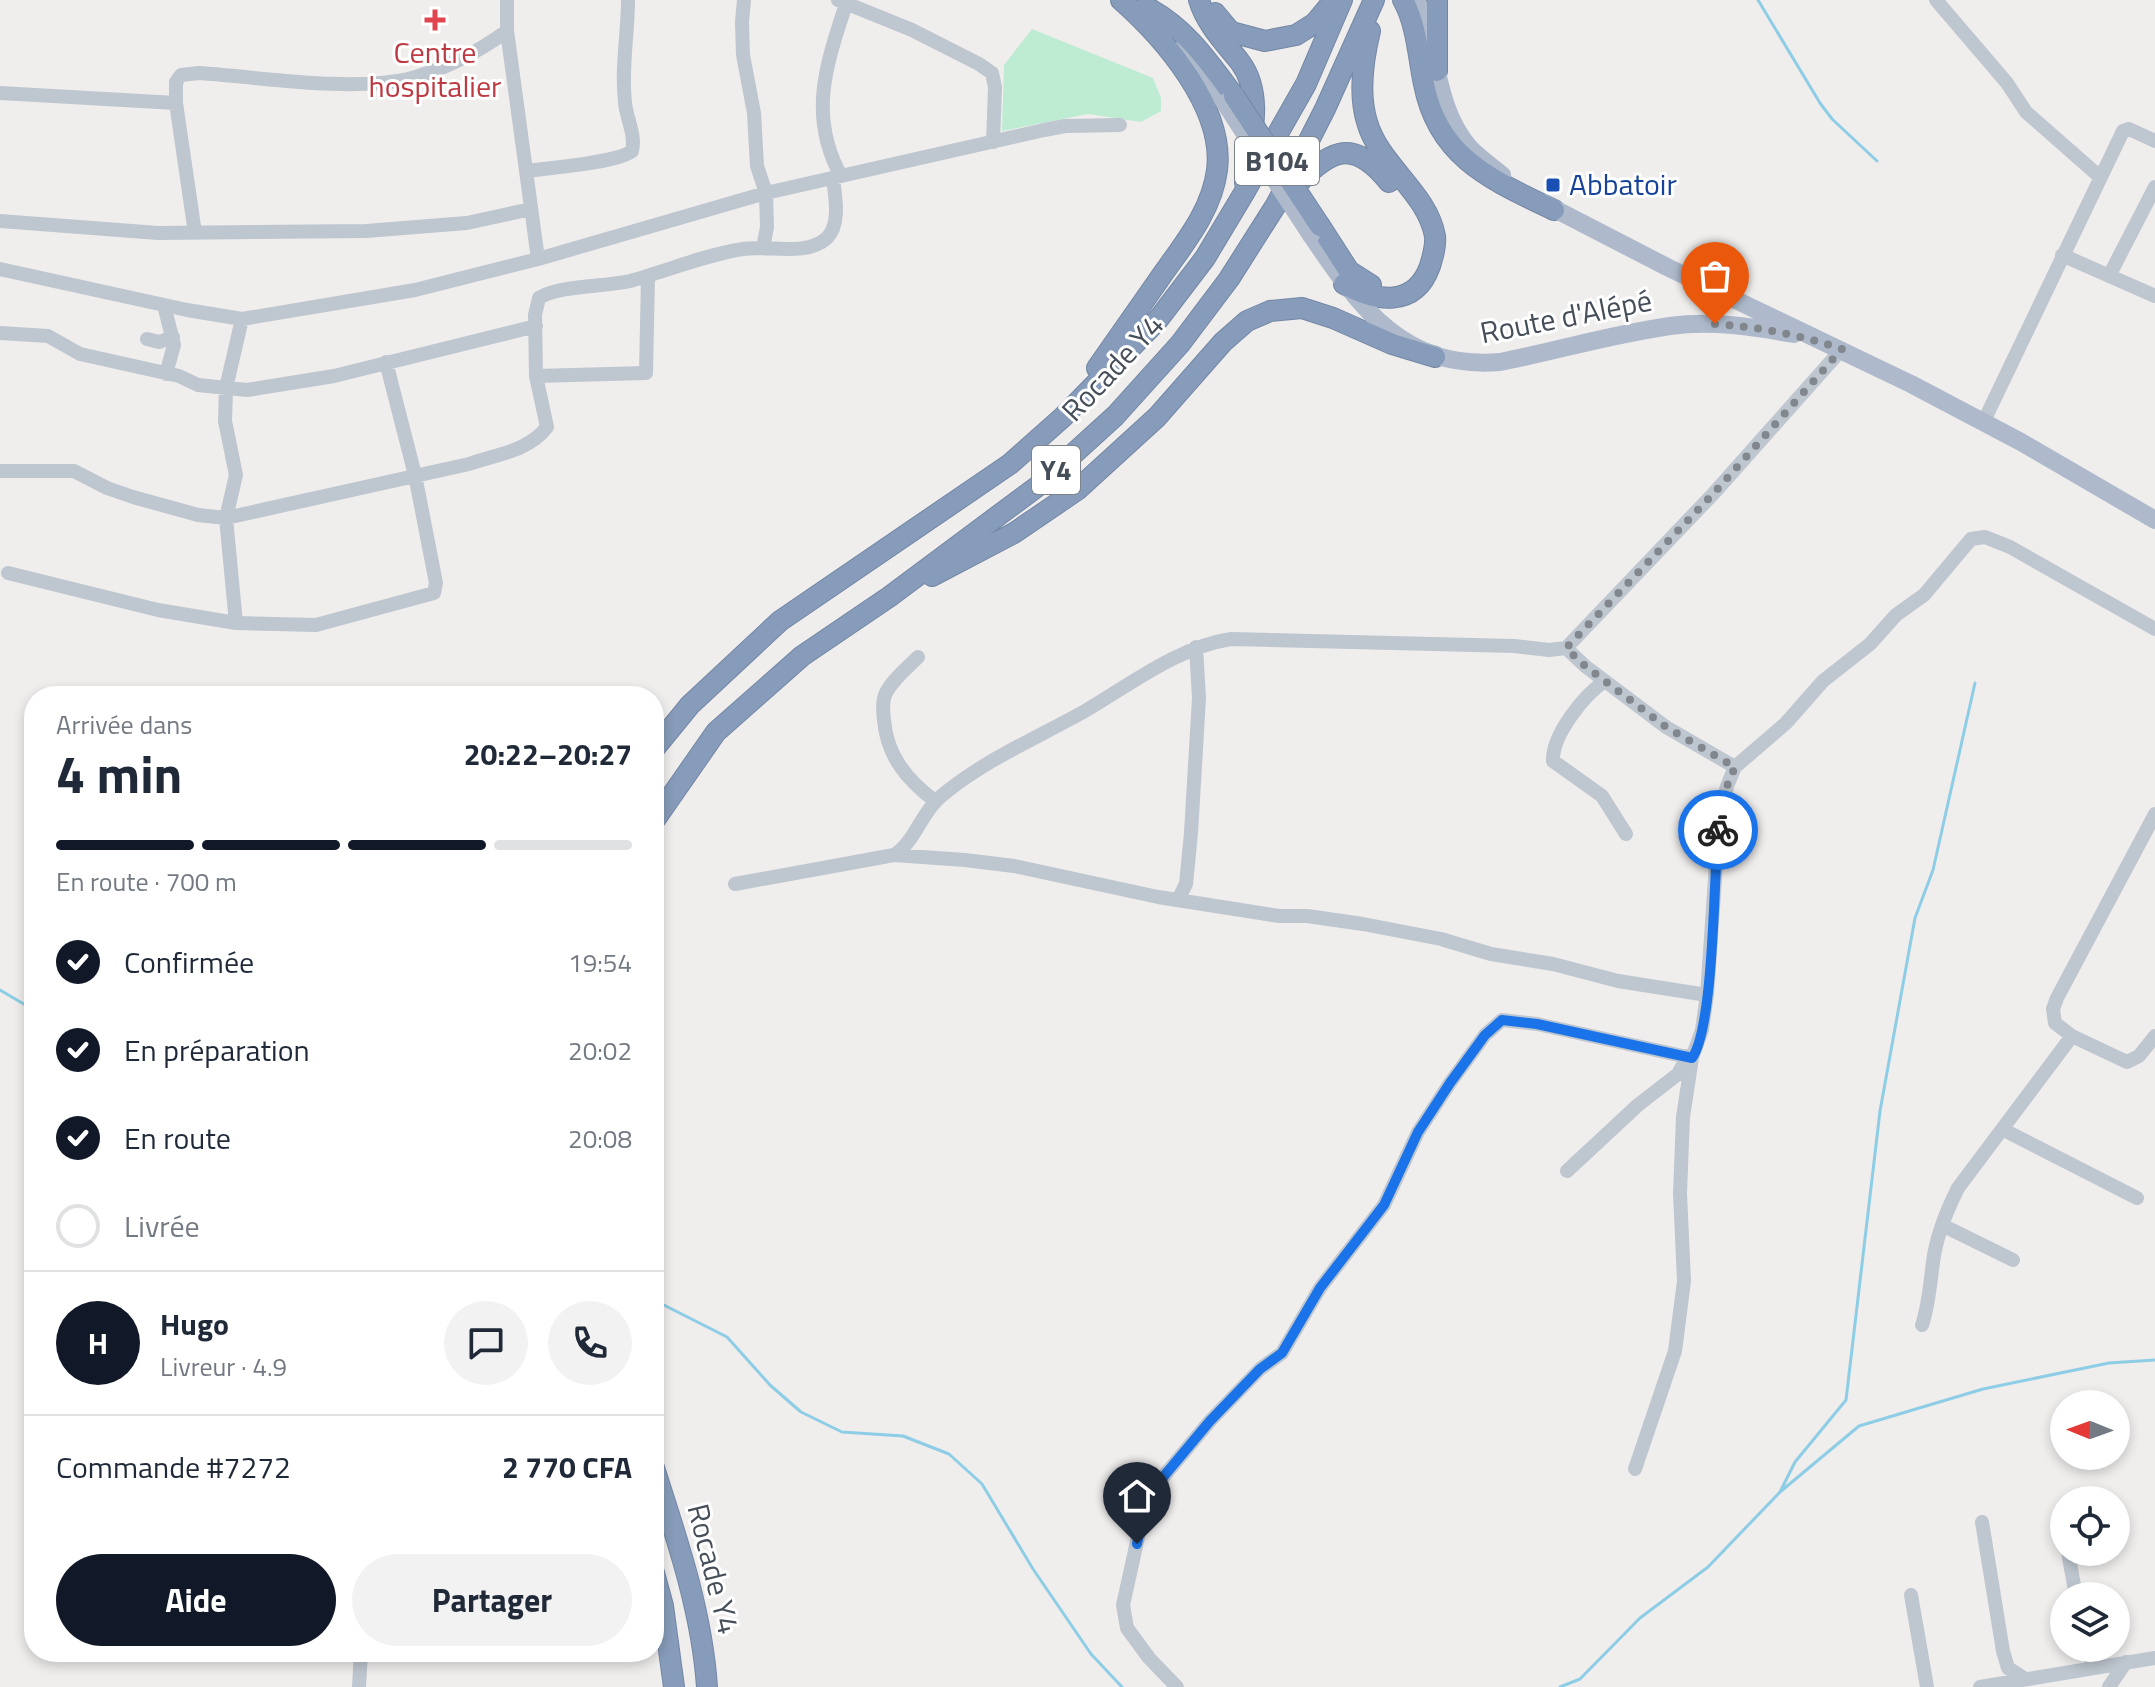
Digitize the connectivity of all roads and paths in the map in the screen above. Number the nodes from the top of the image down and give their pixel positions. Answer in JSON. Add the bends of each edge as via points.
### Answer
{"nodes":[{"id":1,"x":507,"y":0,"type":"edge"},
{"id":2,"x":628,"y":0,"type":"edge"},
{"id":3,"x":744,"y":0,"type":"edge"},
{"id":4,"x":1121,"y":0,"type":"edge"},
{"id":5,"x":1199,"y":0,"type":"edge"},
{"id":6,"x":1208,"y":0,"type":"edge"},
{"id":7,"x":1334,"y":0,"type":"edge"},
{"id":8,"x":1342,"y":0,"type":"edge"},
{"id":9,"x":1376,"y":0,"type":"edge"},
{"id":10,"x":1403,"y":0,"type":"edge"},
{"id":11,"x":1936,"y":0,"type":"edge"},
{"id":12,"x":842,"y":2,"type":"edge"},
{"id":13,"x":1140,"y":3,"type":"edge"},
{"id":14,"x":1422,"y":8,"type":"edge"},
{"id":15,"x":507,"y":31,"type":"junction"},
{"id":16,"x":1437,"y":71,"type":"joint"},
{"id":17,"x":0,"y":93,"type":"edge"},
{"id":18,"x":176,"y":103,"type":"junction"},
{"id":19,"x":1120,"y":125,"type":"dead end"},
{"id":20,"x":2155,"y":141,"type":"edge"},
{"id":21,"x":993,"y":142,"type":"junction"},
{"id":22,"x":526,"y":171,"type":"junction"},
{"id":23,"x":837,"y":177,"type":"junction"},
{"id":24,"x":2100,"y":177,"type":"junction"},
{"id":25,"x":2155,"y":187,"type":"edge"},
{"id":26,"x":766,"y":193,"type":"junction"},
{"id":27,"x":1244,"y":193,"type":"junction"},
{"id":28,"x":1276,"y":205,"type":"junction"},
{"id":29,"x":531,"y":209,"type":"junction"},
{"id":30,"x":1554,"y":210,"type":"junction"},
{"id":31,"x":0,"y":221,"type":"edge"},
{"id":32,"x":1315,"y":230,"type":"junction"},
{"id":33,"x":195,"y":233,"type":"junction"},
{"id":34,"x":763,"y":248,"type":"junction"},
{"id":35,"x":2062,"y":255,"type":"junction"},
{"id":36,"x":538,"y":259,"type":"junction"},
{"id":37,"x":0,"y":269,"type":"edge"},
{"id":38,"x":648,"y":276,"type":"junction"},
{"id":39,"x":2109,"y":276,"type":"junction"},
{"id":40,"x":1344,"y":284,"type":"junction"},
{"id":41,"x":2155,"y":296,"type":"edge"},
{"id":42,"x":164,"y":305,"type":"junction"},
{"id":43,"x":242,"y":319,"type":"junction"},
{"id":44,"x":536,"y":326,"type":"junction"},
{"id":45,"x":0,"y":333,"type":"edge"},
{"id":46,"x":173,"y":337,"type":"junction"},
{"id":47,"x":147,"y":339,"type":"dead end"},
{"id":48,"x":1842,"y":349,"type":"junction"},
{"id":49,"x":1435,"y":357,"type":"junction"},
{"id":50,"x":386,"y":362,"type":"junction"},
{"id":51,"x":166,"y":374,"type":"junction"},
{"id":52,"x":536,"y":376,"type":"junction"},
{"id":53,"x":226,"y":388,"type":"junction"},
{"id":54,"x":1063,"y":417,"type":"junction"},
{"id":55,"x":1983,"y":423,"type":"junction"},
{"id":56,"x":0,"y":471,"type":"edge"},
{"id":57,"x":415,"y":475,"type":"junction"},
{"id":58,"x":226,"y":518,"type":"junction"},
{"id":59,"x":2155,"y":520,"type":"edge"},
{"id":60,"x":8,"y":573,"type":"dead end"},
{"id":61,"x":889,"y":597,"type":"junction"},
{"id":62,"x":236,"y":623,"type":"junction"},
{"id":63,"x":2155,"y":629,"type":"edge"},
{"id":64,"x":1196,"y":647,"type":"junction"},
{"id":65,"x":1566,"y":648,"type":"junction"},
{"id":66,"x":918,"y":657,"type":"dead end"},
{"id":67,"x":1605,"y":681,"type":"junction"},
{"id":68,"x":664,"y":737,"type":"edge"},
{"id":69,"x":1735,"y":767,"type":"junction"},
{"id":70,"x":935,"y":801,"type":"junction"},
{"id":71,"x":664,"y":807,"type":"edge"},
{"id":72,"x":2154,"y":816,"type":"edge"},
{"id":73,"x":1626,"y":834,"type":"dead end"},
{"id":74,"x":894,"y":855,"type":"junction"},
{"id":75,"x":735,"y":884,"type":"dead end"},
{"id":76,"x":1178,"y":900,"type":"junction"},
{"id":77,"x":1707,"y":995,"type":"junction"},
{"id":78,"x":2072,"y":1036,"type":"junction"},
{"id":79,"x":2155,"y":1036,"type":"edge"},
{"id":80,"x":1690,"y":1057,"type":"junction"},
{"id":81,"x":2004,"y":1130,"type":"junction"},
{"id":82,"x":1567,"y":1171,"type":"dead end"},
{"id":83,"x":2137,"y":1198,"type":"dead end"},
{"id":84,"x":1944,"y":1226,"type":"junction"},
{"id":85,"x":2013,"y":1260,"type":"dead end"},
{"id":86,"x":1922,"y":1325,"type":"dead end"},
{"id":87,"x":1635,"y":1469,"type":"dead end"},
{"id":88,"x":664,"y":1498,"type":"edge"},
{"id":89,"x":1982,"y":1522,"type":"dead end"},
{"id":90,"x":1911,"y":1595,"type":"dead end"},
{"id":91,"x":664,"y":1613,"type":"edge"},
{"id":92,"x":2155,"y":1658,"type":"edge"},
{"id":93,"x":2130,"y":1661,"type":"edge"},
{"id":94,"x":360,"y":1662,"type":"edge"},
{"id":95,"x":2095,"y":1662,"type":"edge"},
{"id":96,"x":2126,"y":1662,"type":"joint"},
{"id":97,"x":2102,"y":1666,"type":"junction"},
{"id":98,"x":2025,"y":1679,"type":"junction"},
{"id":99,"x":359,"y":1687,"type":"edge"},
{"id":100,"x":674,"y":1687,"type":"edge"},
{"id":101,"x":707,"y":1687,"type":"edge"},
{"id":102,"x":1177,"y":1687,"type":"edge"},
{"id":103,"x":1927,"y":1687,"type":"edge"},
{"id":104,"x":1980,"y":1687,"type":"edge"},
{"id":105,"x":2109,"y":1687,"type":"edge"}],
"edges":[{"from":1,"to":15,"type":"street"},
{"from":2,"to":22,"type":"street","via":[[624,88],[632,151]]},
{"from":3,"to":26,"type":"street","via":[[743,55],[757,166]]},
{"from":4,"to":54,"type":"highway","via":[[1172,52],[1201,101],[1216,139],[1217,170],[1208,203],[1190,235]]},
{"from":5,"to":27,"type":"highway","via":[[1254,93]]},
{"from":6,"to":7,"type":"highway","via":[[1231,32],[1265,41],[1296,35],[1315,23]]},
{"from":8,"to":27,"type":"highway","name":"Rocade Y4","number":"Y4","via":[[1306,84]]},
{"from":9,"to":28,"type":"highway","name":"Rocade Y4","number":"Y4"},
{"from":9,"to":40,"type":"highway","via":[[1364,55],[1367,125],[1420,203],[1435,240],[1425,279],[1408,294],[1377,298]]},
{"from":10,"to":14,"type":"highway"},
{"from":11,"to":24,"type":"street","via":[[2026,112]]},
{"from":12,"to":21,"type":"street","via":[[912,30],[992,73]]},
{"from":12,"to":23,"type":"street","via":[[822,96],[824,134]]},
{"from":13,"to":32,"type":"highway","number":"B104","bridge":true,"via":[[1180,28],[1204,55]]},
{"from":14,"to":16,"type":"highway"},
{"from":14,"to":30,"type":"highway","via":[[1426,97],[1436,125],[1475,169]]},
{"from":15,"to":18,"type":"street","via":[[464,57],[390,82],[190,73],[177,78]]},
{"from":15,"to":22,"type":"street"},
{"from":16,"to":30,"type":"main road","name":"Route d'Alépé","via":[[1452,121],[1469,147]]},
{"from":17,"to":18,"type":"street"},
{"from":18,"to":33,"type":"street"},
{"from":19,"to":21,"type":"street","via":[[1065,126]]},
{"from":20,"to":24,"type":"street","via":[[2125,128]]},
{"from":21,"to":23,"type":"street"},
{"from":22,"to":29,"type":"street"},
{"from":23,"to":26,"type":"street"},
{"from":23,"to":34,"type":"street","via":[[834,225],[827,237],[805,248]]},
{"from":24,"to":35,"type":"street"},
{"from":25,"to":39,"type":"street"},
{"from":26,"to":34,"type":"street"},
{"from":26,"to":36,"type":"street"},
{"from":27,"to":54,"type":"highway","name":"Rocade Y4","number":"Y4","via":[[1205,258],[1157,321]]},
{"from":28,"to":32,"type":"highway","via":[[1331,156],[1362,157],[1374,163],[1418,221],[1422,255],[1416,272],[1403,284],[1376,287],[1349,271]]},
{"from":28,"to":61,"type":"highway","name":"Rocade Y4","number":"Y4","via":[[1188,333],[1115,416],[1038,486]]},
{"from":29,"to":33,"type":"street","via":[[467,223],[377,231]]},
{"from":29,"to":36,"type":"street"},
{"from":30,"to":48,"type":"main road","name":"Route d'Alépé"},
{"from":31,"to":33,"type":"street"},
{"from":32,"to":40,"type":"main road","name":"Route d'Alépé","number":"B104"},
{"from":34,"to":38,"type":"street","via":[[728,252]]},
{"from":35,"to":39,"type":"street"},
{"from":35,"to":55,"type":"street"},
{"from":36,"to":43,"type":"street","via":[[415,290]]},
{"from":37,"to":42,"type":"street"},
{"from":38,"to":44,"type":"street","via":[[545,295],[537,301]]},
{"from":38,"to":52,"type":"street","via":[[646,373]]},
{"from":39,"to":41,"type":"street"},
{"from":40,"to":49,"type":"main road","name":"Route d'Alépé","number":"B104","via":[[1397,338]]},
{"from":42,"to":43,"type":"street"},
{"from":42,"to":46,"type":"street"},
{"from":43,"to":53,"type":"street"},
{"from":44,"to":50,"type":"street"},
{"from":44,"to":52,"type":"street"},
{"from":45,"to":51,"type":"street","via":[[48,336],[80,354]]},
{"from":46,"to":47,"type":"street"},
{"from":46,"to":51,"type":"street"},
{"from":48,"to":49,"type":"main road","name":"Route d'Alépé","number":"B104","via":[[1758,327],[1715,324],[1672,326],[1500,362],[1472,364]]},
{"from":48,"to":55,"type":"main road","name":"Route d'Alépé","number":"B104"},
{"from":48,"to":65,"type":"street"},
{"from":49,"to":61,"type":"highway","via":[[1302,308],[1270,311],[1247,321],[1157,417],[1077,490],[1014,533]]},
{"from":50,"to":53,"type":"street","via":[[294,384]]},
{"from":50,"to":57,"type":"street"},
{"from":51,"to":53,"type":"street"},
{"from":52,"to":57,"type":"street","via":[[547,423],[544,432],[508,453]]},
{"from":53,"to":58,"type":"street","via":[[225,421],[236,475]]},
{"from":54,"to":68,"type":"highway","name":"Rocade Y4","number":"Y4","via":[[1010,464],[780,621],[690,705]]},
{"from":55,"to":59,"type":"main road","name":"Route d'Alépé","number":"B104"},
{"from":56,"to":58,"type":"street","via":[[74,471],[133,497]]},
{"from":57,"to":58,"type":"street"},
{"from":57,"to":62,"type":"street","via":[[434,593],[316,625]]},
{"from":58,"to":62,"type":"street"},
{"from":60,"to":62,"type":"street","via":[[158,610]]},
{"from":61,"to":71,"type":"highway","name":"Rocade Y4","number":"Y4","via":[[802,656],[716,732]]},
{"from":63,"to":69,"type":"street","via":[[2010,547],[1971,539],[1924,595],[1823,681],[1786,723]]},
{"from":64,"to":65,"type":"street","via":[[1231,639]]},
{"from":64,"to":70,"type":"street","via":[[995,758]]},
{"from":64,"to":76,"type":"street","via":[[1199,698],[1191,833],[1186,884]]},
{"from":65,"to":67,"type":"street"},
{"from":66,"to":70,"type":"street","via":[[883,698],[885,736],[907,776]]},
{"from":67,"to":69,"type":"street","via":[[1666,727]]},
{"from":67,"to":73,"type":"street","via":[[1574,713],[1553,748],[1553,761],[1602,796]]},
{"from":69,"to":77,"type":"street","via":[[1719,820]]},
{"from":70,"to":74,"type":"street"},
{"from":72,"to":78,"type":"street","via":[[2057,998],[2055,1023]]},
{"from":74,"to":75,"type":"street"},
{"from":74,"to":76,"type":"street","via":[[1014,866]]},
{"from":76,"to":77,"type":"street","via":[[1363,924],[1604,978]]},
{"from":77,"to":80,"type":"street","via":[[1702,1030]]},
{"from":78,"to":79,"type":"street","via":[[2127,1062]]},
{"from":78,"to":81,"type":"street"},
{"from":80,"to":82,"type":"street","via":[[1678,1074]]},
{"from":80,"to":87,"type":"street","via":[[1680,1193],[1684,1281],[1675,1351]]},
{"from":80,"to":102,"type":"street","via":[[1502,1020],[1485,1035],[1418,1132],[1384,1205],[1320,1288],[1282,1353],[1210,1421],[1164,1476],[1142,1519],[1123,1605],[1127,1628]]},
{"from":81,"to":83,"type":"street"},
{"from":81,"to":84,"type":"street","via":[[1958,1188]]},
{"from":84,"to":85,"type":"street"},
{"from":84,"to":86,"type":"street"},
{"from":88,"to":101,"type":"highway","name":"Rocade Y4","via":[[694,1601]]},
{"from":89,"to":98,"type":"street","via":[[2003,1651],[2008,1668]]},
{"from":90,"to":103,"type":"street"},
{"from":91,"to":100,"type":"highway","name":"Rocade Y4"},
{"from":92,"to":93,"type":"street"},
{"from":94,"to":99,"type":"street"},
{"from":95,"to":97,"type":"street"},
{"from":96,"to":97,"type":"street"},
{"from":96,"to":105,"type":"street"},
{"from":97,"to":98,"type":"street"},
{"from":98,"to":104,"type":"street"}]}
